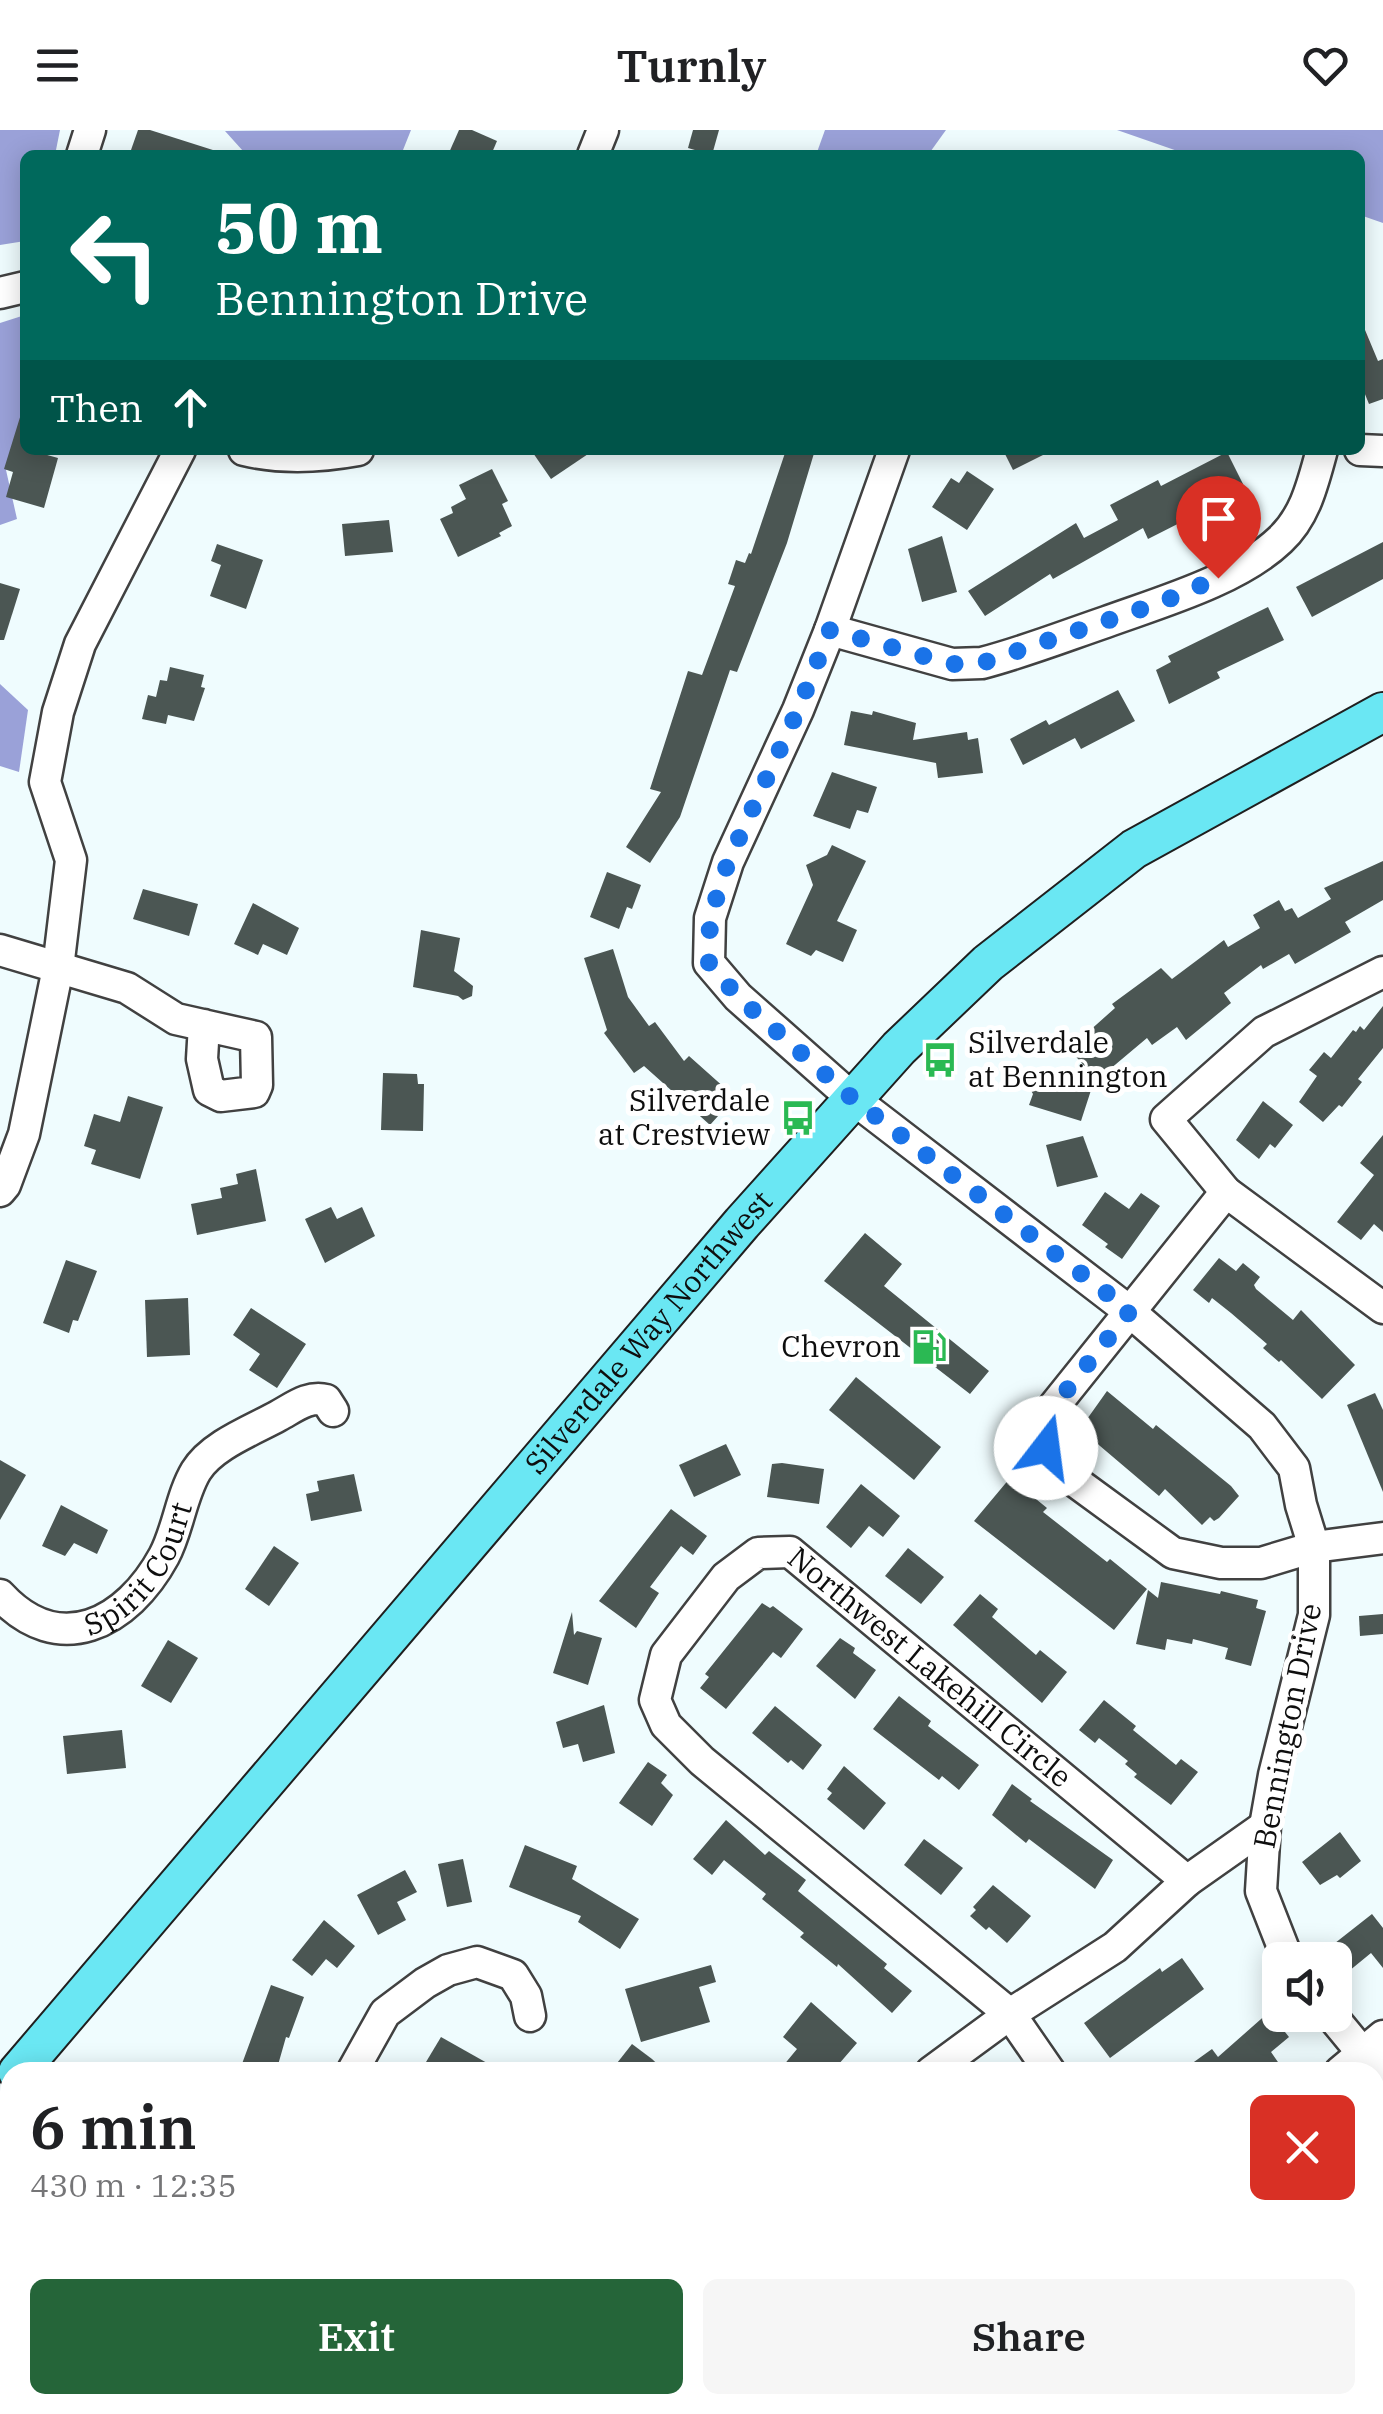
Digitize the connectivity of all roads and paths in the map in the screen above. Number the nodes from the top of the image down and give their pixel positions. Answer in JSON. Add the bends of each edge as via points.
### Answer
{"nodes":[{"id":1,"x":177,"y":455,"type":"edge"},
{"id":2,"x":264,"y":455,"type":"edge"},
{"id":3,"x":331,"y":455,"type":"edge"},
{"id":4,"x":892,"y":455,"type":"edge"},
{"id":5,"x":1321,"y":455,"type":"edge"},
{"id":6,"x":830,"y":630,"type":"junction"},
{"id":7,"x":1383,"y":712,"type":"edge"},
{"id":8,"x":0,"y":950,"type":"edge"},
{"id":9,"x":58,"y":968,"type":"junction"},
{"id":10,"x":1383,"y":972,"type":"edge"},
{"id":11,"x":204,"y":1025,"type":"junction"},
{"id":12,"x":852,"y":1098,"type":"junction"},
{"id":13,"x":0,"y":1191,"type":"edge"},
{"id":14,"x":1226,"y":1192,"type":"junction"},
{"id":15,"x":1382,"y":1302,"type":"edge"},
{"id":16,"x":1130,"y":1311,"type":"junction"},
{"id":17,"x":333,"y":1411,"type":"dead end"},
{"id":18,"x":1383,"y":1538,"type":"edge"},
{"id":19,"x":1314,"y":1547,"type":"junction"},
{"id":20,"x":0,"y":1596,"type":"edge"},
{"id":21,"x":1264,"y":1826,"type":"junction"},
{"id":22,"x":1186,"y":1881,"type":"junction"},
{"id":23,"x":1281,"y":1942,"type":"edge"},
{"id":24,"x":1010,"y":2014,"type":"junction"},
{"id":25,"x":530,"y":2016,"type":"dead end"},
{"id":26,"x":1344,"y":2032,"type":"edge"},
{"id":27,"x":1361,"y":2054,"type":"edge"},
{"id":28,"x":27,"y":2062,"type":"edge"},
{"id":29,"x":358,"y":2062,"type":"edge"},
{"id":30,"x":945,"y":2062,"type":"edge"},
{"id":31,"x":1043,"y":2062,"type":"edge"}],
"edges":[{"from":1,"to":9,"type":"street","via":[[80,644],[58,712],[45,782],[71,860]]},
{"from":2,"to":3,"type":"street"},
{"from":4,"to":6,"type":"street"},
{"from":5,"to":6,"type":"street","via":[[1308,498],[1280,541],[1162,602],[982,663],[952,664]]},
{"from":6,"to":12,"type":"street","name":"Bennington Drive","via":[[728,862],[710,918],[709,963]]},
{"from":7,"to":12,"type":"main road","name":"Silverdale Way Northwest","via":[[1190,816],[1094,878],[976,974]]},
{"from":8,"to":9,"type":"street"},
{"from":9,"to":11,"type":"street","via":[[127,988],[176,1019]]},
{"from":9,"to":13,"type":"street","via":[[24,1134]]},
{"from":10,"to":14,"type":"street","via":[[1264,1032],[1166,1120]]},
{"from":11,"to":11,"type":"street","via":[[256,1037],[254,1092],[213,1094],[204,1079]]},
{"from":12,"to":16,"type":"street","name":"Bennington Drive"},
{"from":12,"to":28,"type":"main road","name":"Silverdale Way Northwest"},
{"from":14,"to":15,"type":"street"},
{"from":14,"to":16,"type":"street"},
{"from":16,"to":19,"type":"street","name":"Bennington Drive","via":[[1262,1426],[1294,1468]]},
{"from":16,"to":19,"type":"street","via":[[1051,1410],[1046,1448],[1068,1477],[1173,1554],[1262,1563]]},
{"from":17,"to":20,"type":"street","name":"Spirit Court","via":[[326,1400],[303,1402],[235,1438],[197,1469],[164,1557],[105,1622],[52,1629],[19,1616]]},
{"from":18,"to":19,"type":"street"},
{"from":19,"to":21,"type":"street","name":"Bennington Drive","via":[[1314,1614]]},
{"from":21,"to":22,"type":"street"},
{"from":21,"to":23,"type":"street","name":"Bennington Drive","via":[[1261,1891]]},
{"from":22,"to":24,"type":"street","via":[[1116,1947]]},
{"from":22,"to":24,"type":"street","name":"Northwest Lakehill Circle","via":[[790,1552],[758,1553],[747,1561],[726,1577],[666,1655],[654,1700],[666,1725]]},
{"from":24,"to":30,"type":"street"},
{"from":24,"to":31,"type":"street"},
{"from":25,"to":29,"type":"street","via":[[513,1974],[477,1962],[448,1970],[385,2014]]},
{"from":26,"to":27,"type":"street"}]}
